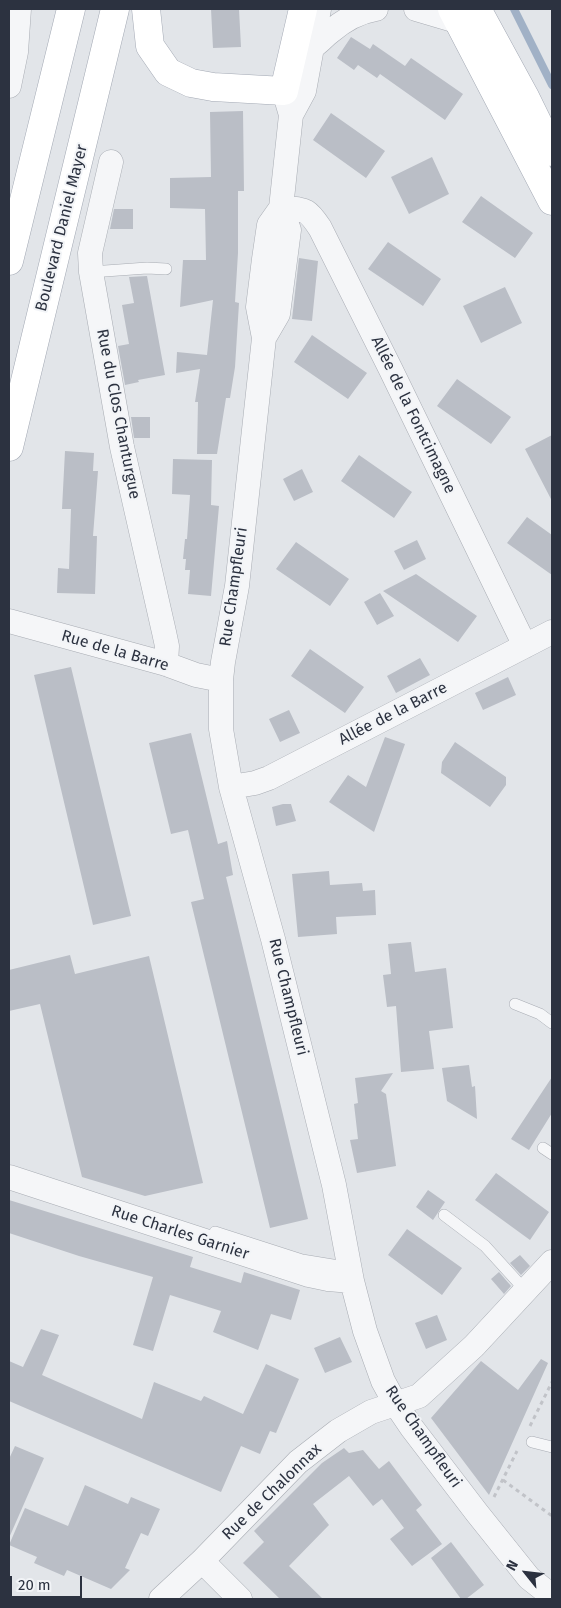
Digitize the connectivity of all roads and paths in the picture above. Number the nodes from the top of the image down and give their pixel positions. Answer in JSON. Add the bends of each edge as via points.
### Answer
{"nodes":[{"id":1,"x":19,"y":9,"type":"edge"},
{"id":2,"x":71,"y":9,"type":"edge"},
{"id":3,"x":115,"y":9,"type":"edge"},
{"id":4,"x":146,"y":9,"type":"edge"},
{"id":5,"x":303,"y":9,"type":"edge"},
{"id":6,"x":319,"y":9,"type":"edge"},
{"id":7,"x":376,"y":9,"type":"edge"},
{"id":8,"x":416,"y":9,"type":"edge"},
{"id":9,"x":463,"y":13,"type":"edge"},
{"id":10,"x":302,"y":49,"type":"junction"},
{"id":11,"x":9,"y":86,"type":"edge"},
{"id":12,"x":287,"y":103,"type":"junction"},
{"id":13,"x":552,"y":152,"type":"edge"},
{"id":14,"x":111,"y":162,"type":"dead end"},
{"id":15,"x":552,"y":201,"type":"edge"},
{"id":16,"x":281,"y":208,"type":"junction"},
{"id":17,"x":9,"y":262,"type":"edge"},
{"id":18,"x":166,"y":269,"type":"dead end"},
{"id":19,"x":91,"y":272,"type":"junction"},
{"id":20,"x":9,"y":447,"type":"edge"},
{"id":21,"x":9,"y":621,"type":"edge"},
{"id":22,"x":552,"y":632,"type":"edge"},
{"id":23,"x":524,"y":646,"type":"junction"},
{"id":24,"x":166,"y":664,"type":"junction"},
{"id":25,"x":221,"y":680,"type":"junction"},
{"id":26,"x":231,"y":787,"type":"junction"},
{"id":27,"x":515,"y":1004,"type":"dead end"},
{"id":28,"x":552,"y":1023,"type":"edge"},
{"id":29,"x":9,"y":1165,"type":"edge"},
{"id":30,"x":9,"y":1177,"type":"edge"},
{"id":31,"x":444,"y":1215,"type":"dead end"},
{"id":32,"x":178,"y":1220,"type":"dead end"},
{"id":33,"x":207,"y":1229,"type":"dead end"},
{"id":34,"x":552,"y":1262,"type":"edge"},
{"id":35,"x":351,"y":1275,"type":"junction"},
{"id":36,"x":525,"y":1290,"type":"junction"},
{"id":37,"x":395,"y":1403,"type":"junction"},
{"id":38,"x":532,"y":1442,"type":"dead end"},
{"id":39,"x":552,"y":1447,"type":"edge"},
{"id":40,"x":503,"y":1480,"type":"dead end"},
{"id":41,"x":552,"y":1516,"type":"edge"},
{"id":42,"x":202,"y":1561,"type":"junction"},
{"id":43,"x":552,"y":1596,"type":"edge"},
{"id":44,"x":161,"y":1599,"type":"edge"},
{"id":45,"x":240,"y":1599,"type":"edge"}],
"edges":[{"from":1,"to":11,"type":"street","via":[[16,52]]},
{"from":2,"to":17,"type":"main road"},
{"from":3,"to":20,"type":"main road","name":"Boulevard Daniel Mayer"},
{"from":4,"to":12,"type":"main road","via":[[150,46],[168,72],[191,83]]},
{"from":5,"to":10,"type":"main road"},
{"from":6,"to":10,"type":"street"},
{"from":7,"to":10,"type":"street","via":[[348,18]]},
{"from":8,"to":9,"type":"street"},
{"from":9,"to":13,"type":"main road","via":[[525,97]]},
{"from":9,"to":15,"type":"main road"},
{"from":10,"to":12,"type":"main road"},
{"from":12,"to":16,"type":"street","name":"Rue Champfleuri"},
{"from":14,"to":19,"type":"street","name":"Rue du Clos Chanturgue","via":[[90,253]]},
{"from":16,"to":23,"type":"street","name":"Allée de la Fontcimagne","via":[[305,210],[320,228]]},
{"from":16,"to":25,"type":"street","name":"Rue Champfleuri","via":[[269,224],[264,259],[258,307],[264,338],[237,586]]},
{"from":18,"to":19,"type":"lane"},
{"from":19,"to":24,"type":"street","name":"Rue du Clos Chanturgue","via":[[122,447],[164,632]]},
{"from":21,"to":24,"type":"street","name":"Rue de la Barre"},
{"from":22,"to":23,"type":"street","name":"Allée de la Barre"},
{"from":23,"to":26,"type":"street","name":"Allée de la Barre","via":[[269,778]]},
{"from":24,"to":25,"type":"street","name":"Rue de la Barre"},
{"from":25,"to":26,"type":"street","name":"Rue Champfleuri","via":[[221,729]]},
{"from":26,"to":35,"type":"street","name":"Rue Champfleuri","via":[[334,1185]]},
{"from":27,"to":28,"type":"lane","via":[[540,1014]]},
{"from":29,"to":32,"type":"lane"},
{"from":30,"to":35,"type":"street","name":"Rue Charles Garnier","via":[[309,1275],[328,1279]]},
{"from":31,"to":36,"type":"lane","via":[[485,1246]]},
{"from":33,"to":35,"type":"lane"},
{"from":34,"to":36,"type":"street","name":"Rue de Chalonnax"},
{"from":35,"to":37,"type":"street","name":"Rue Champfleuri","via":[[365,1331],[383,1381]]},
{"from":36,"to":37,"type":"street","name":"Rue de Chalonnax","via":[[474,1346],[419,1396]]},
{"from":37,"to":42,"type":"street","name":"Rue de Chalonnax","via":[[371,1412],[338,1431],[298,1462]]},
{"from":37,"to":43,"type":"street","name":"Rue Champfleuri","via":[[529,1578]]},
{"from":38,"to":39,"type":"lane"},
{"from":40,"to":41,"type":"path"},
{"from":42,"to":44,"type":"street","name":"Rue de Chalonnax"},
{"from":42,"to":45,"type":"street"}]}
